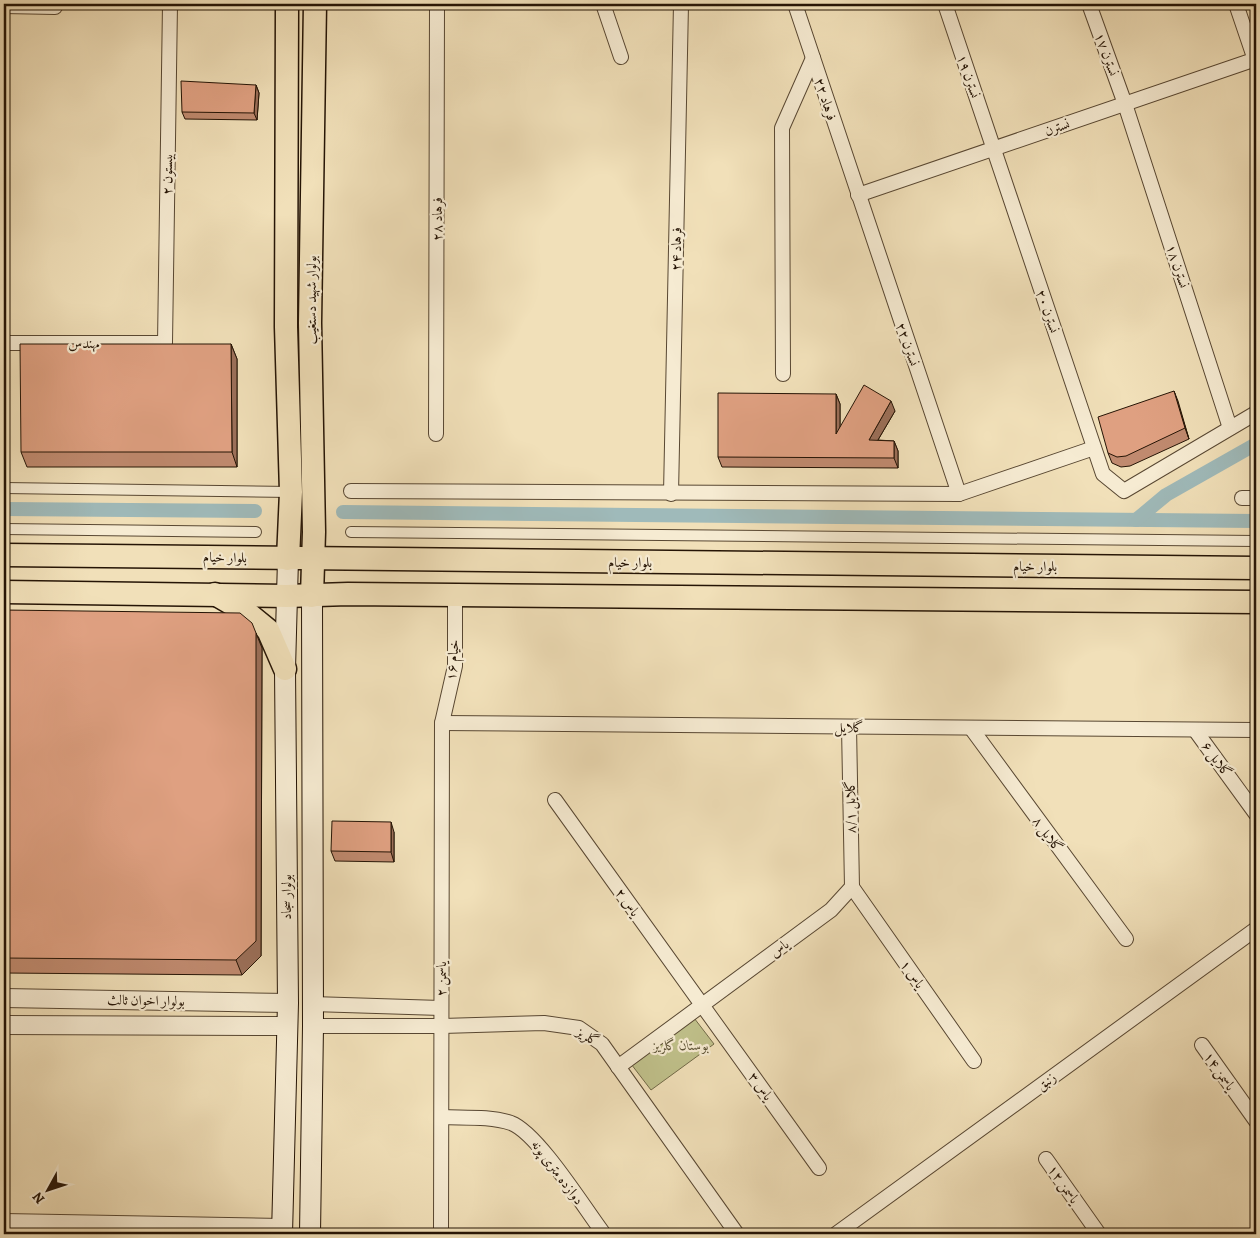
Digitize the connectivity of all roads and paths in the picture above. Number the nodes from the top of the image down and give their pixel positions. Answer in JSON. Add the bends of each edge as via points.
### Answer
{"nodes":[{"id":1,"x":170,"y":4,"type":"edge"},
{"id":2,"x":287,"y":4,"type":"edge"},
{"id":3,"x":315,"y":4,"type":"edge"},
{"id":4,"x":437,"y":4,"type":"edge"},
{"id":5,"x":603,"y":4,"type":"edge"},
{"id":6,"x":681,"y":4,"type":"edge"},
{"id":7,"x":795,"y":4,"type":"edge"},
{"id":8,"x":945,"y":4,"type":"edge"},
{"id":9,"x":1090,"y":4,"type":"edge"},
{"id":10,"x":1236,"y":4,"type":"edge"},
{"id":11,"x":4,"y":6,"type":"edge"},
{"id":12,"x":55,"y":7,"type":"dead end"},
{"id":13,"x":621,"y":57,"type":"dead end"},
{"id":14,"x":813,"y":58,"type":"junction"},
{"id":15,"x":1256,"y":61,"type":"edge"},
{"id":16,"x":1125,"y":104,"type":"junction"},
{"id":17,"x":993,"y":149,"type":"junction"},
{"id":18,"x":858,"y":195,"type":"junction"},
{"id":19,"x":4,"y":343,"type":"edge"},
{"id":20,"x":165,"y":344,"type":"joint"},
{"id":21,"x":783,"y":374,"type":"dead end"},
{"id":22,"x":1256,"y":413,"type":"edge"},
{"id":23,"x":1230,"y":428,"type":"junction"},
{"id":24,"x":436,"y":434,"type":"dead end"},
{"id":25,"x":1094,"y":448,"type":"junction"},
{"id":26,"x":4,"y":488,"type":"edge"},
{"id":27,"x":351,"y":491,"type":"dead end"},
{"id":28,"x":291,"y":492,"type":"junction"},
{"id":29,"x":671,"y":494,"type":"junction"},
{"id":30,"x":959,"y":494,"type":"junction"},
{"id":31,"x":1242,"y":498,"type":"dead end"},
{"id":32,"x":1256,"y":498,"type":"edge"},
{"id":33,"x":4,"y":529,"type":"edge"},
{"id":34,"x":256,"y":532,"type":"dead end"},
{"id":35,"x":351,"y":532,"type":"dead end"},
{"id":36,"x":1256,"y":541,"type":"edge"},
{"id":37,"x":4,"y":555,"type":"edge"},
{"id":38,"x":314,"y":558,"type":"junction"},
{"id":39,"x":288,"y":559,"type":"junction"},
{"id":40,"x":784,"y":564,"type":"junction"},
{"id":41,"x":1256,"y":568,"type":"edge"},
{"id":42,"x":4,"y":592,"type":"edge"},
{"id":43,"x":214,"y":594,"type":"junction"},
{"id":44,"x":455,"y":595,"type":"junction"},
{"id":45,"x":287,"y":596,"type":"junction"},
{"id":46,"x":312,"y":596,"type":"junction"},
{"id":47,"x":782,"y":598,"type":"junction"},
{"id":48,"x":1256,"y":602,"type":"edge"},
{"id":49,"x":285,"y":669,"type":"junction"},
{"id":50,"x":442,"y":723,"type":"junction"},
{"id":51,"x":849,"y":727,"type":"junction"},
{"id":52,"x":971,"y":728,"type":"junction"},
{"id":53,"x":1196,"y":730,"type":"junction"},
{"id":54,"x":1256,"y":730,"type":"edge"},
{"id":55,"x":555,"y":800,"type":"dead end"},
{"id":56,"x":1256,"y":814,"type":"edge"},
{"id":57,"x":852,"y":887,"type":"junction"},
{"id":58,"x":1256,"y":928,"type":"edge"},
{"id":59,"x":1126,"y":939,"type":"dead end"},
{"id":60,"x":4,"y":998,"type":"edge"},
{"id":61,"x":288,"y":1003,"type":"junction"},
{"id":62,"x":312,"y":1004,"type":"junction"},
{"id":63,"x":702,"y":1004,"type":"junction"},
{"id":64,"x":441,"y":1008,"type":"junction"},
{"id":65,"x":4,"y":1025,"type":"edge"},
{"id":66,"x":288,"y":1026,"type":"junction"},
{"id":67,"x":313,"y":1026,"type":"junction"},
{"id":68,"x":442,"y":1026,"type":"junction"},
{"id":69,"x":1202,"y":1044,"type":"dead end"},
{"id":70,"x":974,"y":1061,"type":"dead end"},
{"id":71,"x":618,"y":1066,"type":"junction"},
{"id":72,"x":442,"y":1117,"type":"junction"},
{"id":73,"x":1256,"y":1121,"type":"edge"},
{"id":74,"x":1046,"y":1159,"type":"dead end"},
{"id":75,"x":820,"y":1168,"type":"dead end"},
{"id":76,"x":4,"y":1221,"type":"edge"},
{"id":77,"x":179,"y":1228,"type":"edge"},
{"id":78,"x":282,"y":1230,"type":"edge"},
{"id":79,"x":310,"y":1234,"type":"edge"},
{"id":80,"x":441,"y":1234,"type":"edge"},
{"id":81,"x":604,"y":1234,"type":"edge"},
{"id":82,"x":737,"y":1234,"type":"edge"},
{"id":83,"x":836,"y":1234,"type":"edge"},
{"id":84,"x":1099,"y":1234,"type":"edge"}],
"edges":[{"from":1,"to":20,"type":"street","name":"بیستون ۲"},
{"from":2,"to":28,"type":"main road","name":"بولوار شهید دستغیب","via":[[286,327]]},
{"from":3,"to":38,"type":"main road","name":"بولوار شهید دستغیب","via":[[310,324]]},
{"from":4,"to":24,"type":"street","name":"فرهاد ۲۸"},
{"from":5,"to":13,"type":"street"},
{"from":6,"to":29,"type":"street","name":"فرهاد ۲۴"},
{"from":7,"to":14,"type":"street","name":"فرهاد ۲۲"},
{"from":8,"to":17,"type":"street","name":"نسترن ۱۹"},
{"from":9,"to":16,"type":"street","name":"نسترن ۱۷"},
{"from":10,"to":15,"type":"street"},
{"from":11,"to":12,"type":"street"},
{"from":14,"to":18,"type":"street","name":"فرهاد ۲۲"},
{"from":14,"to":21,"type":"street","via":[[782,128]]},
{"from":15,"to":16,"type":"street","name":"نسترن"},
{"from":16,"to":17,"type":"street","name":"نسترن"},
{"from":16,"to":23,"type":"street","name":"نسترن ۱۸"},
{"from":17,"to":18,"type":"street","name":"نسترن"},
{"from":17,"to":25,"type":"street","name":"نسترن ۲۰"},
{"from":18,"to":30,"type":"street","name":"نسترن ۲۲"},
{"from":19,"to":20,"type":"street","name":"مهندس"},
{"from":22,"to":23,"type":"street"},
{"from":23,"to":25,"type":"street","name":"نسترن ۲۰","via":[[1124,490],[1103,474]]},
{"from":25,"to":30,"type":"street"},
{"from":26,"to":28,"type":"street"},
{"from":27,"to":29,"type":"street"},
{"from":28,"to":39,"type":"main road","name":"بولوار شهید دستغیب"},
{"from":29,"to":30,"type":"street"},
{"from":31,"to":32,"type":"street"},
{"from":33,"to":34,"type":"street"},
{"from":35,"to":36,"type":"street"},
{"from":37,"to":39,"type":"main road","name":"بلوار خیام"},
{"from":38,"to":39,"type":"main road","name":"بلوار خیام"},
{"from":38,"to":40,"type":"main road","name":"بلوار خیام"},
{"from":38,"to":46,"type":"main road","name":"بولوار شهید دستغیب"},
{"from":39,"to":45,"type":"main road","name":"بولوار سجاد"},
{"from":40,"to":41,"type":"main road","name":"بلوار خیام"},
{"from":40,"to":47,"type":"main road","via":[[775,570],[771,580],[774,591]]},
{"from":42,"to":43,"type":"main road"},
{"from":43,"to":45,"type":"main road"},
{"from":43,"to":49,"type":"main road","via":[[246,612],[268,630]]},
{"from":44,"to":46,"type":"main road"},
{"from":44,"to":47,"type":"main road"},
{"from":44,"to":50,"type":"street","name":"خیام ۱۶","via":[[454,666]]},
{"from":45,"to":46,"type":"main road"},
{"from":45,"to":49,"type":"main road","name":"بولوار سجاد"},
{"from":46,"to":62,"type":"main road","name":"بولوار سجاد"},
{"from":47,"to":48,"type":"main road"},
{"from":49,"to":61,"type":"main road","name":"بولوار سجاد"},
{"from":50,"to":51,"type":"street","name":"گلایل"},
{"from":50,"to":64,"type":"street","name":"یاسمن ۲"},
{"from":51,"to":52,"type":"street","name":"گلایل"},
{"from":51,"to":57,"type":"street","name":"گلایل ۸/۱"},
{"from":52,"to":53,"type":"street","name":"گلایل"},
{"from":52,"to":59,"type":"street","name":"گلایل ۸"},
{"from":53,"to":54,"type":"street","name":"گلایل"},
{"from":53,"to":56,"type":"street","name":"گلایل ۶"},
{"from":55,"to":63,"type":"street","name":"یاس ۲"},
{"from":57,"to":63,"type":"street","name":"یاس","via":[[831,910]]},
{"from":57,"to":70,"type":"street","name":"یاس ۱"},
{"from":58,"to":83,"type":"street","name":"زنبق"},
{"from":60,"to":61,"type":"street","name":"بولوار اخوان ثالث"},
{"from":61,"to":62,"type":"main road"},
{"from":61,"to":66,"type":"main road","name":"بولوار سجاد"},
{"from":62,"to":64,"type":"street"},
{"from":62,"to":67,"type":"main road","name":"بولوار سجاد"},
{"from":63,"to":71,"type":"street","name":"یاس"},
{"from":63,"to":75,"type":"street","name":"یاس ۳"},
{"from":64,"to":68,"type":"street","name":"یاسمن ۲"},
{"from":65,"to":66,"type":"street"},
{"from":66,"to":67,"type":"main road"},
{"from":66,"to":78,"type":"main road","name":"بولوار سجاد"},
{"from":67,"to":68,"type":"street","name":"گلریز"},
{"from":67,"to":79,"type":"main road","name":"بولوار سجاد"},
{"from":68,"to":71,"type":"street","name":"گلریز","via":[[544,1023],[579,1028],[602,1044]]},
{"from":68,"to":72,"type":"street","name":"یاسمن ۲"},
{"from":69,"to":73,"type":"street","name":"یاسمن ۱۴"},
{"from":71,"to":82,"type":"street","name":"گلریز"},
{"from":72,"to":80,"type":"street","name":"یاسمن ۲"},
{"from":72,"to":81,"type":"street","name":"دوازده متری پونه","via":[[499,1121],[512,1124],[532,1137]]},
{"from":74,"to":84,"type":"street","name":"یاسمن ۱۲"},
{"from":76,"to":77,"type":"street"},
{"from":77,"to":78,"type":"street"}]}
